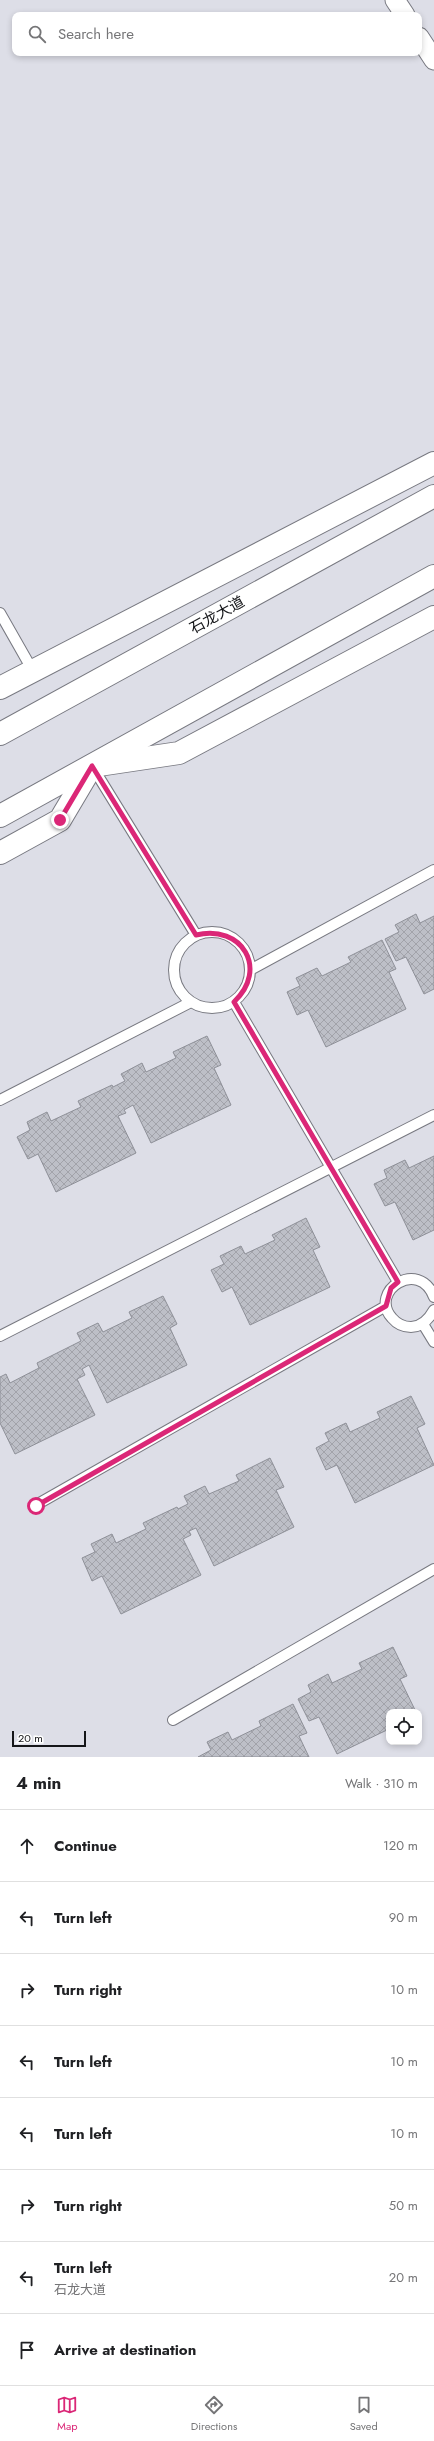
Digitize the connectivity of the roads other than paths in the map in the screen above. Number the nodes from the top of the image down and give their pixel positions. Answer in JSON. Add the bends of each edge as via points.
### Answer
{"nodes":[{"id":1,"x":395,"y":0,"type":"edge"},
{"id":2,"x":403,"y":12,"type":"edge"},
{"id":3,"x":422,"y":42,"type":"edge"},
{"id":4,"x":434,"y":60,"type":"edge"},
{"id":5,"x":434,"y":463,"type":"edge"},
{"id":6,"x":434,"y":496,"type":"edge"},
{"id":7,"x":434,"y":576,"type":"edge"},
{"id":8,"x":0,"y":613,"type":"edge"},
{"id":9,"x":434,"y":617,"type":"edge"},
{"id":10,"x":33,"y":671,"type":"junction"},
{"id":11,"x":0,"y":688,"type":"edge"},
{"id":12,"x":0,"y":734,"type":"edge"},
{"id":13,"x":92,"y":766,"type":"junction"},
{"id":14,"x":0,"y":816,"type":"edge"},
{"id":15,"x":0,"y":853,"type":"edge"},
{"id":16,"x":434,"y":870,"type":"edge"},
{"id":17,"x":196,"y":935,"type":"junction"},
{"id":18,"x":250,"y":970,"type":"junction"},
{"id":19,"x":191,"y":1002,"type":"junction"},
{"id":20,"x":234,"y":1002,"type":"junction"},
{"id":21,"x":0,"y":1100,"type":"edge"},
{"id":22,"x":434,"y":1115,"type":"edge"},
{"id":23,"x":331,"y":1168,"type":"junction"},
{"id":24,"x":398,"y":1282,"type":"junction"},
{"id":25,"x":433,"y":1292,"type":"edge"},
{"id":26,"x":386,"y":1306,"type":"junction"},
{"id":27,"x":434,"y":1310,"type":"edge"},
{"id":28,"x":423,"y":1324,"type":"junction"},
{"id":29,"x":0,"y":1336,"type":"edge"},
{"id":30,"x":434,"y":1342,"type":"edge"},
{"id":31,"x":36,"y":1506,"type":"dead end"},
{"id":32,"x":434,"y":1569,"type":"edge"},
{"id":33,"x":173,"y":1720,"type":"dead end"}],
"edges":[{"from":1,"to":2,"type":"street"},
{"from":3,"to":4,"type":"street"},
{"from":5,"to":10,"type":"street"},
{"from":6,"to":12,"type":"street","name":"石龙大道"},
{"from":7,"to":13,"type":"street"},
{"from":8,"to":10,"type":"lane"},
{"from":9,"to":13,"type":"street","via":[[179,753]]},
{"from":10,"to":11,"type":"street"},
{"from":13,"to":14,"type":"street"},
{"from":13,"to":15,"type":"street","via":[[60,820]]},
{"from":13,"to":17,"type":"lane"},
{"from":16,"to":18,"type":"lane"},
{"from":17,"to":18,"type":"lane","via":[[219,933],[232,937],[248,957]]},
{"from":17,"to":19,"type":"lane","via":[[179,951],[174,973],[177,985]]},
{"from":18,"to":20,"type":"lane","via":[[249,982]]},
{"from":19,"to":20,"type":"lane","via":[[212,1008]]},
{"from":19,"to":21,"type":"lane"},
{"from":20,"to":23,"type":"lane"},
{"from":22,"to":23,"type":"lane"},
{"from":23,"to":24,"type":"lane"},
{"from":23,"to":29,"type":"lane"},
{"from":24,"to":25,"type":"lane","via":[[417,1279]]},
{"from":24,"to":26,"type":"lane","via":[[391,1288]]},
{"from":26,"to":28,"type":"lane","via":[[389,1315],[404,1327]]},
{"from":26,"to":31,"type":"lane"},
{"from":27,"to":28,"type":"lane"},
{"from":28,"to":30,"type":"lane"},
{"from":32,"to":33,"type":"lane"}]}
